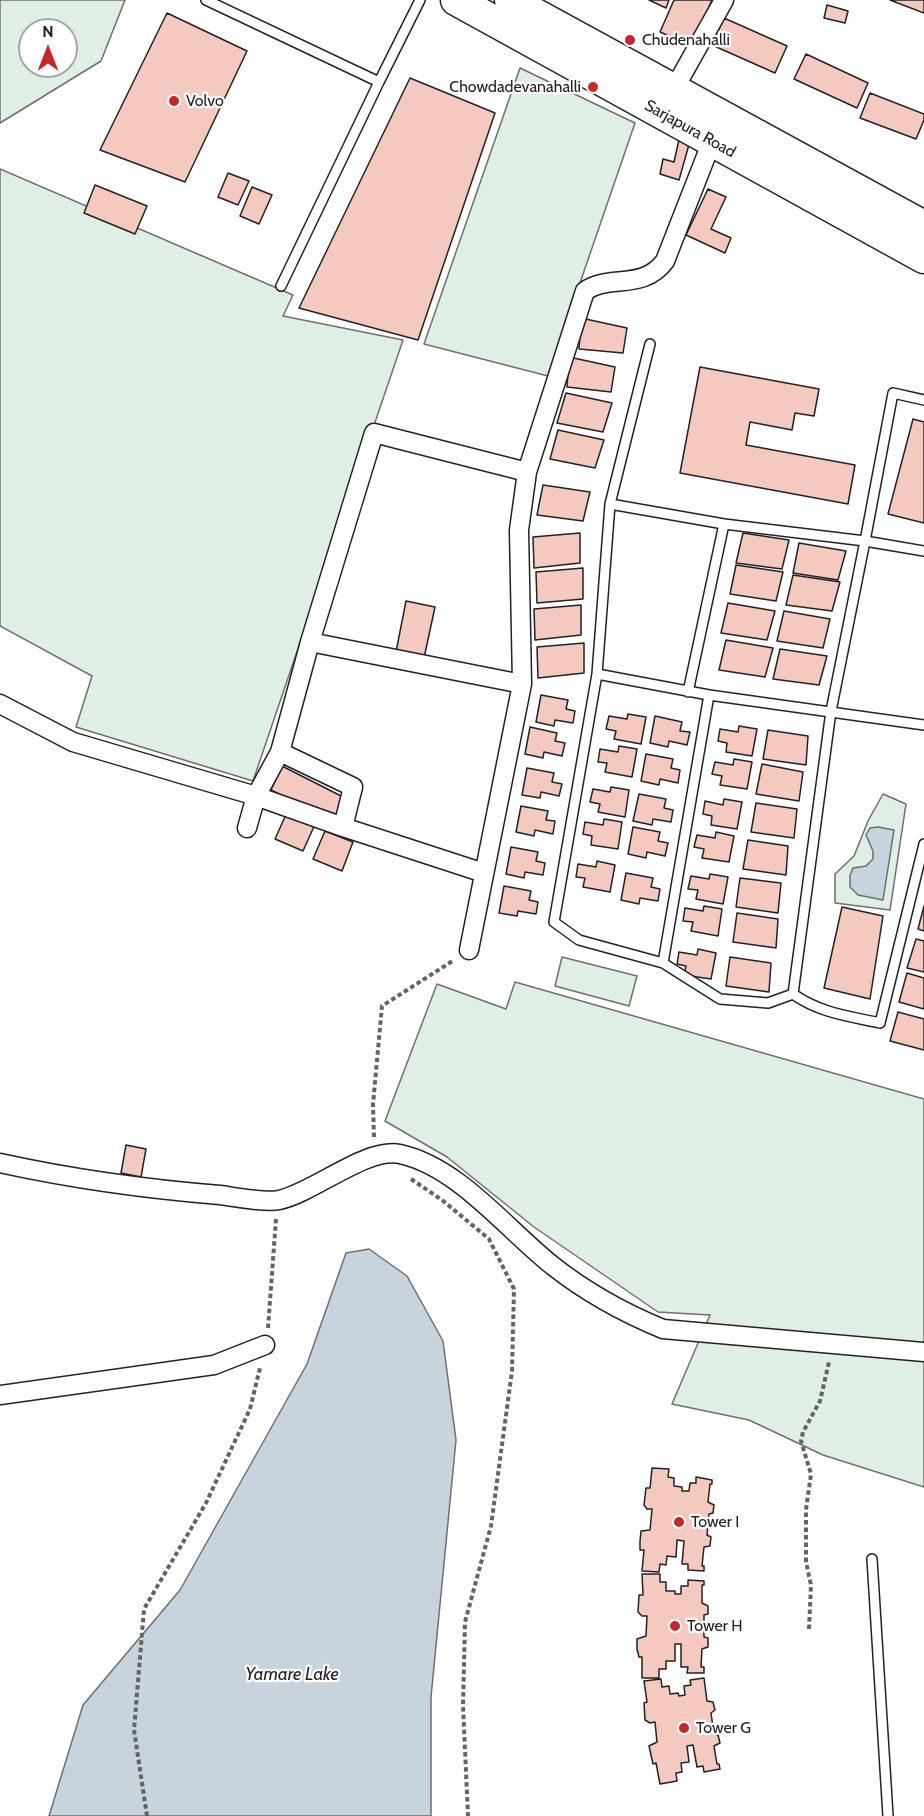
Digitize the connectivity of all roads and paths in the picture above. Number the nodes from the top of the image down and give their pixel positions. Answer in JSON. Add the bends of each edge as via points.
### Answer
{"nodes":[{"id":1,"x":206,"y":0,"type":"edge"},
{"id":2,"x":420,"y":0,"type":"edge"},
{"id":3,"x":456,"y":0,"type":"edge"},
{"id":4,"x":510,"y":0,"type":"edge"},
{"id":5,"x":724,"y":0,"type":"edge"},
{"id":6,"x":379,"y":82,"type":"junction"},
{"id":7,"x":668,"y":101,"type":"junction"},
{"id":8,"x":712,"y":141,"type":"junction"},
{"id":9,"x":924,"y":226,"type":"edge"},
{"id":10,"x":924,"y":258,"type":"edge"},
{"id":11,"x":281,"y":286,"type":"dead end"},
{"id":12,"x":650,"y":344,"type":"dead end"},
{"id":13,"x":924,"y":400,"type":"edge"},
{"id":14,"x":527,"y":472,"type":"junction"},
{"id":15,"x":610,"y":504,"type":"junction"},
{"id":16,"x":724,"y":524,"type":"junction"},
{"id":17,"x":865,"y":541,"type":"junction"},
{"id":18,"x":924,"y":551,"type":"edge"},
{"id":19,"x":310,"y":642,"type":"junction"},
{"id":20,"x":597,"y":674,"type":"junction"},
{"id":21,"x":522,"y":684,"type":"junction"},
{"id":22,"x":688,"y":692,"type":"junction"},
{"id":23,"x":710,"y":695,"type":"junction"},
{"id":24,"x":0,"y":704,"type":"edge"},
{"id":25,"x":831,"y":711,"type":"junction"},
{"id":26,"x":924,"y":725,"type":"edge"},
{"id":27,"x":280,"y":752,"type":"junction"},
{"id":28,"x":256,"y":796,"type":"junction"},
{"id":29,"x":343,"y":827,"type":"junction"},
{"id":30,"x":247,"y":828,"type":"dead end"},
{"id":31,"x":924,"y":844,"type":"edge"},
{"id":32,"x":484,"y":873,"type":"junction"},
{"id":33,"x":469,"y":950,"type":"joint"},
{"id":34,"x":663,"y":963,"type":"junction"},
{"id":35,"x":793,"y":994,"type":"junction"},
{"id":36,"x":375,"y":1155,"type":"junction"},
{"id":37,"x":0,"y":1162,"type":"edge"},
{"id":38,"x":277,"y":1201,"type":"junction"},
{"id":39,"x":833,"y":1344,"type":"junction"},
{"id":40,"x":265,"y":1345,"type":"junction"},
{"id":41,"x":924,"y":1352,"type":"edge"},
{"id":42,"x":0,"y":1395,"type":"edge"},
{"id":43,"x":872,"y":1559,"type":"dead end"},
{"id":44,"x":809,"y":1629,"type":"dead end"},
{"id":45,"x":147,"y":1816,"type":"edge"},
{"id":46,"x":468,"y":1816,"type":"edge"},
{"id":47,"x":888,"y":1816,"type":"edge"}],
"edges":[{"from":1,"to":6,"type":"lane"},
{"from":2,"to":6,"type":"lane"},
{"from":3,"to":7,"type":"main road","name":"Sarjapura Road"},
{"from":4,"to":7,"type":"main road","name":"Sarjapura Road"},
{"from":5,"to":7,"type":"street"},
{"from":6,"to":11,"type":"lane"},
{"from":7,"to":8,"type":"main road","name":"Sarjapura Road"},
{"from":7,"to":9,"type":"main road","name":"Sarjapura Road"},
{"from":8,"to":10,"type":"main road","name":"Sarjapura Road"},
{"from":8,"to":14,"type":"street","via":[[657,271],[620,283],[596,284],[585,291]]},
{"from":12,"to":15,"type":"lane"},
{"from":13,"to":17,"type":"lane","via":[[893,393]]},
{"from":14,"to":19,"type":"street","via":[[374,433]]},
{"from":14,"to":21,"type":"street","via":[[519,530]]},
{"from":15,"to":16,"type":"lane"},
{"from":15,"to":20,"type":"lane"},
{"from":16,"to":17,"type":"lane"},
{"from":16,"to":22,"type":"lane"},
{"from":17,"to":18,"type":"lane"},
{"from":17,"to":25,"type":"lane"},
{"from":19,"to":21,"type":"street"},
{"from":19,"to":27,"type":"street"},
{"from":20,"to":22,"type":"lane"},
{"from":20,"to":34,"type":"lane","via":[[554,922],[579,940]]},
{"from":21,"to":32,"type":"street"},
{"from":22,"to":23,"type":"lane"},
{"from":23,"to":25,"type":"lane"},
{"from":23,"to":34,"type":"lane"},
{"from":24,"to":28,"type":"street","via":[[73,742]]},
{"from":25,"to":26,"type":"lane"},
{"from":25,"to":35,"type":"lane"},
{"from":27,"to":28,"type":"street"},
{"from":27,"to":29,"type":"street","via":[[353,787]]},
{"from":28,"to":29,"type":"street"},
{"from":28,"to":30,"type":"street"},
{"from":29,"to":32,"type":"street"},
{"from":31,"to":35,"type":"lane","via":[[880,1023],[810,1006]]},
{"from":32,"to":33,"type":"street"},
{"from":33,"to":36,"type":"path","via":[[382,1006],[373,1104]]},
{"from":34,"to":35,"type":"lane","via":[[720,999],[768,1003]]},
{"from":36,"to":38,"type":"street"},
{"from":36,"to":39,"type":"street","via":[[398,1153],[422,1161],[458,1183],[554,1266],[627,1314],[663,1329]]},
{"from":36,"to":46,"type":"path","via":[[442,1200],[489,1239],[514,1289],[512,1371],[491,1526],[465,1622],[463,1706]]},
{"from":37,"to":38,"type":"street","via":[[101,1182]]},
{"from":38,"to":40,"type":"path"},
{"from":39,"to":41,"type":"street"},
{"from":39,"to":44,"type":"path","via":[[820,1401],[801,1441],[811,1474],[806,1510],[806,1562],[811,1585]]},
{"from":40,"to":42,"type":"street","via":[[214,1365]]},
{"from":40,"to":45,"type":"path","via":[[250,1409],[206,1503],[144,1609],[134,1730]]},
{"from":43,"to":47,"type":"lane"}]}
